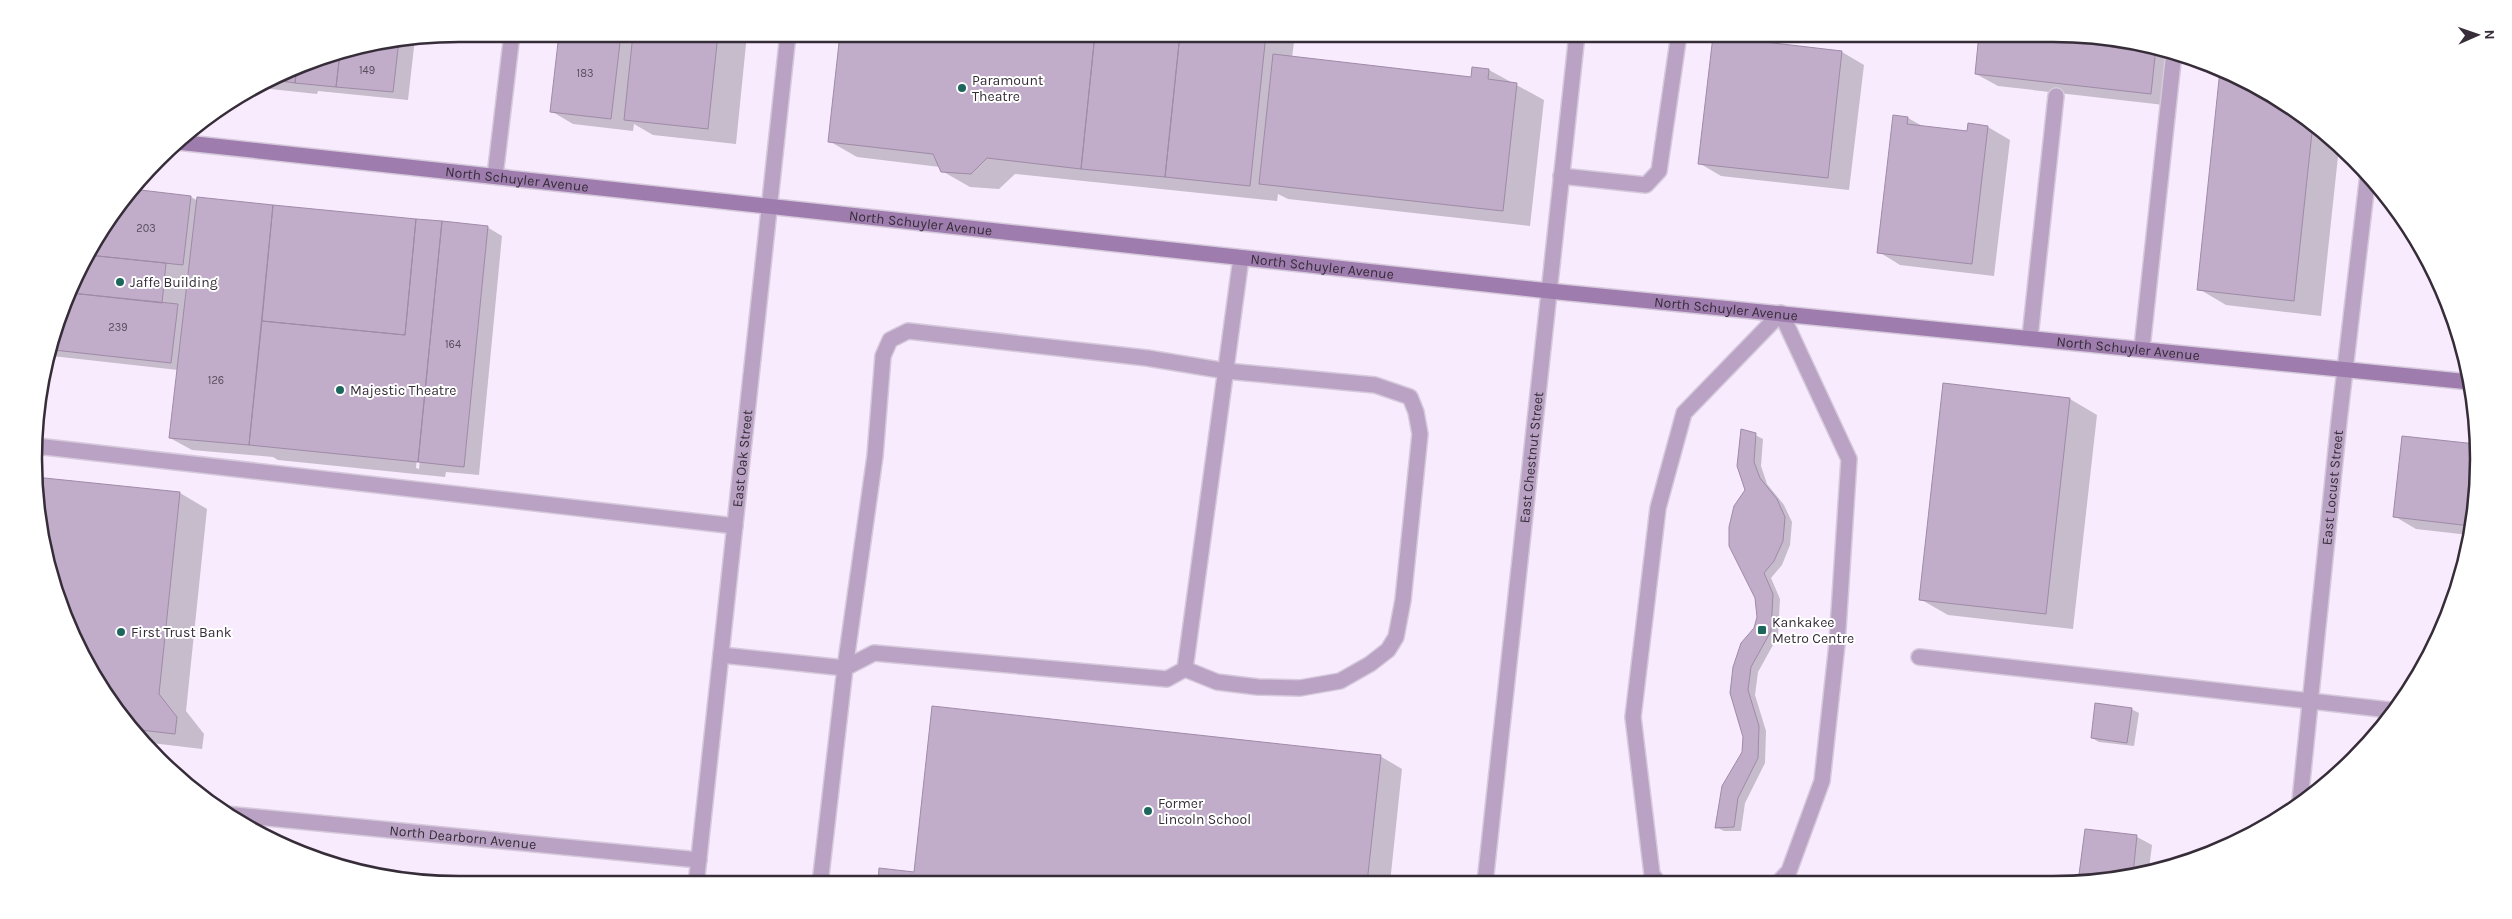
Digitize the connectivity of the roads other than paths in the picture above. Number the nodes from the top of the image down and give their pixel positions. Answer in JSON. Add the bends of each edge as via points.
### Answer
{"nodes":[{"id":1,"x":511,"y":42,"type":"edge"},
{"id":2,"x":787,"y":42,"type":"edge"},
{"id":3,"x":1576,"y":42,"type":"edge"},
{"id":4,"x":1678,"y":42,"type":"edge"},
{"id":5,"x":2173,"y":61,"type":"edge"},
{"id":6,"x":2056,"y":96,"type":"dead end"},
{"id":7,"x":188,"y":143,"type":"edge"},
{"id":8,"x":495,"y":176,"type":"junction"},
{"id":9,"x":1561,"y":176,"type":"junction"},
{"id":10,"x":2367,"y":186,"type":"edge"},
{"id":11,"x":770,"y":206,"type":"junction"},
{"id":12,"x":1241,"y":258,"type":"junction"},
{"id":13,"x":1549,"y":291,"type":"junction"},
{"id":14,"x":1780,"y":313,"type":"junction"},
{"id":15,"x":2030,"y":337,"type":"junction"},
{"id":16,"x":2142,"y":348,"type":"junction"},
{"id":17,"x":2344,"y":368,"type":"junction"},
{"id":18,"x":1226,"y":371,"type":"junction"},
{"id":19,"x":2462,"y":381,"type":"edge"},
{"id":20,"x":42,"y":447,"type":"edge"},
{"id":21,"x":735,"y":526,"type":"junction"},
{"id":22,"x":721,"y":655,"type":"junction"},
{"id":23,"x":1919,"y":657,"type":"dead end"},
{"id":24,"x":845,"y":668,"type":"junction"},
{"id":25,"x":1185,"y":669,"type":"junction"},
{"id":26,"x":2310,"y":702,"type":"junction"},
{"id":27,"x":2386,"y":710,"type":"edge"},
{"id":28,"x":2301,"y":794,"type":"edge"},
{"id":29,"x":243,"y":816,"type":"edge"},
{"id":30,"x":699,"y":860,"type":"junction"},
{"id":31,"x":697,"y":876,"type":"edge"},
{"id":32,"x":821,"y":876,"type":"edge"},
{"id":33,"x":1486,"y":876,"type":"edge"},
{"id":34,"x":1653,"y":876,"type":"edge"},
{"id":35,"x":1784,"y":876,"type":"edge"}],
"edges":[{"from":1,"to":8,"type":"street"},
{"from":2,"to":11,"type":"street","name":"East Oak Street"},
{"from":3,"to":9,"type":"street","name":"East Chestnut Street"},
{"from":4,"to":9,"type":"street","via":[[1659,171],[1646,185]]},
{"from":5,"to":16,"type":"street"},
{"from":6,"to":15,"type":"street"},
{"from":7,"to":8,"type":"street","name":"North Schuyler Avenue"},
{"from":8,"to":11,"type":"street","name":"North Schuyler Avenue"},
{"from":9,"to":13,"type":"street","name":"East Chestnut Street"},
{"from":10,"to":17,"type":"street","name":"East Locust Street"},
{"from":11,"to":12,"type":"street","name":"North Schuyler Avenue"},
{"from":11,"to":21,"type":"street","name":"East Oak Street"},
{"from":12,"to":13,"type":"street","name":"North Schuyler Avenue"},
{"from":12,"to":18,"type":"street"},
{"from":13,"to":14,"type":"street","name":"North Schuyler Avenue"},
{"from":13,"to":33,"type":"street","name":"East Chestnut Street"},
{"from":14,"to":15,"type":"street","name":"North Schuyler Avenue"},
{"from":14,"to":34,"type":"street","via":[[1684,413],[1658,508],[1633,717]]},
{"from":14,"to":35,"type":"street","via":[[1849,459],[1837,644],[1822,781]]},
{"from":15,"to":16,"type":"street","name":"North Schuyler Avenue"},
{"from":16,"to":17,"type":"street","name":"North Schuyler Avenue"},
{"from":17,"to":19,"type":"street","name":"North Schuyler Avenue"},
{"from":17,"to":26,"type":"street","name":"East Locust Street"},
{"from":18,"to":24,"type":"street","via":[[1147,358],[908,331],[890,340],[883,356],[875,456]]},
{"from":18,"to":25,"type":"street"},
{"from":18,"to":25,"type":"street","via":[[1375,385],[1410,397],[1420,434],[1403,600],[1396,636],[1388,650],[1340,680],[1300,688],[1258,687],[1217,682]]},
{"from":20,"to":21,"type":"street"},
{"from":21,"to":22,"type":"street","name":"East Oak Street"},
{"from":22,"to":24,"type":"street"},
{"from":22,"to":30,"type":"street","name":"East Oak Street"},
{"from":23,"to":26,"type":"street"},
{"from":24,"to":25,"type":"street","via":[[874,653],[1167,679]]},
{"from":24,"to":32,"type":"street"},
{"from":26,"to":27,"type":"street"},
{"from":26,"to":28,"type":"street","name":"East Locust Street"},
{"from":29,"to":30,"type":"street","name":"North Dearborn Avenue"},
{"from":30,"to":31,"type":"street","name":"East Oak Street"}]}
